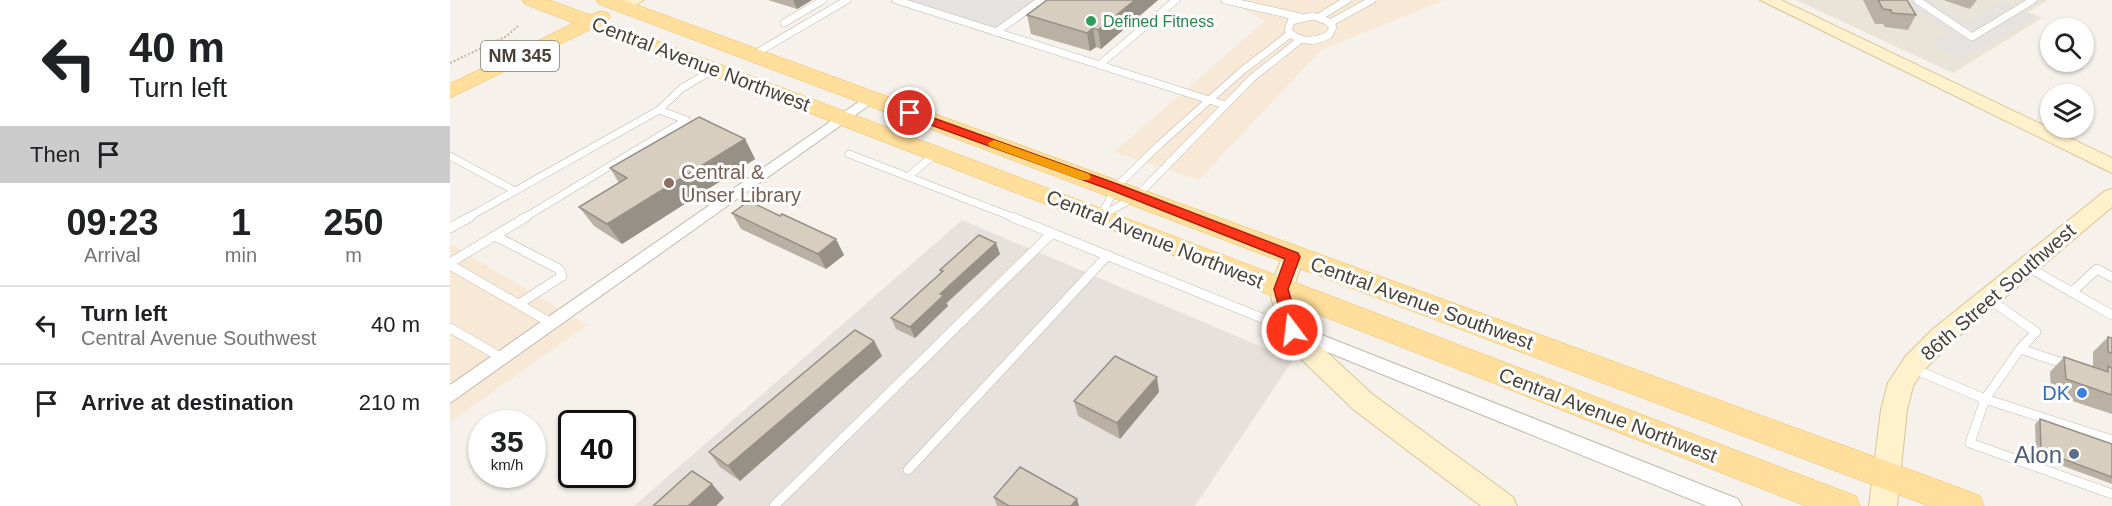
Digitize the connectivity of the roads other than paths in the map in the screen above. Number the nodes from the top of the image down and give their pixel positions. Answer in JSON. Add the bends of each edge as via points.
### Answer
{"nodes":[{"id":1,"x":532,"y":0,"type":"edge"},
{"id":2,"x":598,"y":0,"type":"edge"},
{"id":3,"x":823,"y":0,"type":"edge"},
{"id":4,"x":847,"y":0,"type":"edge"},
{"id":5,"x":896,"y":0,"type":"edge"},
{"id":6,"x":1041,"y":0,"type":"edge"},
{"id":7,"x":1176,"y":0,"type":"edge"},
{"id":8,"x":1224,"y":0,"type":"edge"},
{"id":9,"x":1347,"y":0,"type":"edge"},
{"id":10,"x":1372,"y":0,"type":"edge"},
{"id":11,"x":1768,"y":0,"type":"edge"},
{"id":12,"x":1917,"y":0,"type":"edge"},
{"id":13,"x":2033,"y":0,"type":"edge"},
{"id":14,"x":622,"y":2,"type":"edge"},
{"id":15,"x":1273,"y":9,"type":"junction"},
{"id":16,"x":570,"y":14,"type":"junction"},
{"id":17,"x":1300,"y":17,"type":"junction"},
{"id":18,"x":1319,"y":17,"type":"junction"},
{"id":19,"x":1291,"y":21,"type":"junction"},
{"id":20,"x":591,"y":22,"type":"junction"},
{"id":21,"x":784,"y":23,"type":"dead end"},
{"id":22,"x":1330,"y":23,"type":"junction"},
{"id":23,"x":996,"y":32,"type":"junction"},
{"id":24,"x":1290,"y":34,"type":"junction"},
{"id":25,"x":627,"y":36,"type":"junction"},
{"id":26,"x":1301,"y":39,"type":"junction"},
{"id":27,"x":753,"y":55,"type":"junction"},
{"id":28,"x":1100,"y":65,"type":"junction"},
{"id":29,"x":713,"y":70,"type":"junction"},
{"id":30,"x":450,"y":72,"type":"edge"},
{"id":31,"x":450,"y":92,"type":"edge"},
{"id":32,"x":870,"y":98,"type":"junction"},
{"id":33,"x":1209,"y":100,"type":"junction"},
{"id":34,"x":450,"y":105,"type":"edge"},
{"id":35,"x":1225,"y":105,"type":"junction"},
{"id":36,"x":658,"y":110,"type":"junction"},
{"id":37,"x":840,"y":118,"type":"junction"},
{"id":38,"x":849,"y":154,"type":"dead end"},
{"id":39,"x":935,"y":154,"type":"junction"},
{"id":40,"x":450,"y":156,"type":"edge"},
{"id":41,"x":2112,"y":166,"type":"edge"},
{"id":42,"x":909,"y":176,"type":"junction"},
{"id":43,"x":515,"y":191,"type":"junction"},
{"id":44,"x":1126,"y":192,"type":"junction"},
{"id":45,"x":2110,"y":200,"type":"edge"},
{"id":46,"x":1101,"y":216,"type":"junction"},
{"id":47,"x":450,"y":228,"type":"edge"},
{"id":48,"x":1052,"y":233,"type":"junction"},
{"id":49,"x":495,"y":236,"type":"junction"},
{"id":50,"x":1108,"y":255,"type":"junction"},
{"id":51,"x":1293,"y":257,"type":"junction"},
{"id":52,"x":450,"y":264,"type":"edge"},
{"id":53,"x":2026,"y":266,"type":"junction"},
{"id":54,"x":2112,"y":278,"type":"edge"},
{"id":55,"x":1281,"y":289,"type":"junction"},
{"id":56,"x":2072,"y":292,"type":"junction"},
{"id":57,"x":1987,"y":298,"type":"junction"},
{"id":58,"x":519,"y":304,"type":"junction"},
{"id":59,"x":2112,"y":315,"type":"edge"},
{"id":60,"x":551,"y":323,"type":"junction"},
{"id":61,"x":450,"y":328,"type":"edge"},
{"id":62,"x":1292,"y":330,"type":"junction"},
{"id":63,"x":2020,"y":348,"type":"junction"},
{"id":64,"x":502,"y":358,"type":"junction"},
{"id":65,"x":1911,"y":368,"type":"junction"},
{"id":66,"x":2081,"y":370,"type":"edge"},
{"id":67,"x":450,"y":395,"type":"edge"},
{"id":68,"x":1985,"y":399,"type":"junction"},
{"id":69,"x":2097,"y":435,"type":"junction"},
{"id":70,"x":2112,"y":440,"type":"edge"},
{"id":71,"x":2099,"y":447,"type":"edge"},
{"id":72,"x":908,"y":470,"type":"dead end"},
{"id":73,"x":2106,"y":488,"type":"edge"},
{"id":74,"x":1884,"y":491,"type":"edge"},
{"id":75,"x":774,"y":506,"type":"edge"},
{"id":76,"x":1503,"y":506,"type":"edge"},
{"id":77,"x":1731,"y":506,"type":"edge"},
{"id":78,"x":1844,"y":506,"type":"edge"},
{"id":79,"x":1968,"y":506,"type":"edge"}],
"edges":[{"from":1,"to":16,"type":"main road","name":"Central Avenue Northwest"},
{"from":2,"to":16,"type":"main road","number":"NM 345"},
{"from":3,"to":21,"type":"lane"},
{"from":4,"to":27,"type":"lane"},
{"from":5,"to":23,"type":"lane"},
{"from":6,"to":23,"type":"lane"},
{"from":7,"to":28,"type":"lane"},
{"from":8,"to":15,"type":"lane"},
{"from":9,"to":18,"type":"lane"},
{"from":10,"to":22,"type":"lane"},
{"from":11,"to":41,"type":"street"},
{"from":12,"to":13,"type":"lane","via":[[1972,37]]},
{"from":14,"to":20,"type":"main road","number":"NM 345"},
{"from":14,"to":27,"type":"main road","name":"Central Avenue Southwest"},
{"from":15,"to":17,"type":"lane"},
{"from":15,"to":19,"type":"lane"},
{"from":16,"to":20,"type":"main road","name":"Central Avenue Northwest"},
{"from":16,"to":30,"type":"main road","number":"NM 345"},
{"from":17,"to":18,"type":"lane"},
{"from":17,"to":19,"type":"lane"},
{"from":18,"to":22,"type":"lane"},
{"from":19,"to":24,"type":"lane","via":[[1287,27]]},
{"from":20,"to":25,"type":"main road","name":"Central Avenue Northwest"},
{"from":20,"to":31,"type":"main road","number":"NM 345"},
{"from":22,"to":26,"type":"lane","via":[[1332,31],[1324,38]]},
{"from":23,"to":28,"type":"lane"},
{"from":24,"to":26,"type":"lane"},
{"from":24,"to":33,"type":"lane"},
{"from":25,"to":29,"type":"main road","name":"Central Avenue Northwest"},
{"from":25,"to":34,"type":"main road","via":[[580,39]]},
{"from":26,"to":35,"type":"lane"},
{"from":27,"to":32,"type":"main road","name":"Central Avenue Southwest"},
{"from":28,"to":33,"type":"lane"},
{"from":29,"to":36,"type":"lane","via":[[682,88]]},
{"from":29,"to":37,"type":"main road","name":"Central Avenue Northwest"},
{"from":32,"to":37,"type":"street"},
{"from":32,"to":44,"type":"main road","name":"Central Avenue Southwest"},
{"from":33,"to":35,"type":"lane"},
{"from":33,"to":44,"type":"lane"},
{"from":35,"to":44,"type":"lane"},
{"from":36,"to":43,"type":"lane"},
{"from":36,"to":49,"type":"lane","via":[[686,120]]},
{"from":37,"to":39,"type":"main road","name":"Central Avenue Northwest"},
{"from":37,"to":60,"type":"street"},
{"from":38,"to":42,"type":"lane"},
{"from":39,"to":42,"type":"lane"},
{"from":39,"to":46,"type":"main road","name":"Central Avenue Northwest"},
{"from":40,"to":43,"type":"lane"},
{"from":42,"to":48,"type":"lane"},
{"from":43,"to":47,"type":"lane"},
{"from":44,"to":46,"type":"lane"},
{"from":44,"to":46,"type":"lane"},
{"from":44,"to":51,"type":"main road","name":"Central Avenue Southwest"},
{"from":45,"to":53,"type":"street","name":"86th Street Southwest"},
{"from":46,"to":55,"type":"main road","name":"Central Avenue Northwest"},
{"from":48,"to":50,"type":"lane"},
{"from":48,"to":75,"type":"lane"},
{"from":49,"to":52,"type":"lane"},
{"from":49,"to":58,"type":"lane","via":[[559,269],[562,276]]},
{"from":50,"to":62,"type":"lane"},
{"from":50,"to":72,"type":"lane"},
{"from":51,"to":55,"type":"street"},
{"from":51,"to":74,"type":"main road","name":"Central Avenue Southwest","via":[[1508,333]]},
{"from":52,"to":58,"type":"lane"},
{"from":53,"to":56,"type":"lane"},
{"from":53,"to":57,"type":"street","name":"86th Street Southwest"},
{"from":54,"to":56,"type":"lane","via":[[2097,269]]},
{"from":55,"to":62,"type":"street"},
{"from":55,"to":78,"type":"main road","name":"Central Avenue Northwest"},
{"from":56,"to":59,"type":"lane"},
{"from":57,"to":63,"type":"lane","via":[[2036,332]]},
{"from":57,"to":65,"type":"street","name":"86th Street Southwest"},
{"from":58,"to":60,"type":"lane"},
{"from":60,"to":64,"type":"street"},
{"from":61,"to":64,"type":"lane"},
{"from":62,"to":76,"type":"street","via":[[1363,402]]},
{"from":62,"to":77,"type":"street","name":"Central Avenue Northwest"},
{"from":63,"to":66,"type":"lane"},
{"from":63,"to":68,"type":"lane"},
{"from":64,"to":67,"type":"street"},
{"from":65,"to":68,"type":"lane"},
{"from":65,"to":74,"type":"street","name":"86th Street Southwest","via":[[1901,383],[1894,410]]},
{"from":68,"to":69,"type":"lane","via":[[2063,429]]},
{"from":68,"to":73,"type":"lane","via":[[1970,443]]},
{"from":69,"to":70,"type":"lane"},
{"from":69,"to":71,"type":"lane"},
{"from":74,"to":79,"type":"main road","name":"Central Avenue Southwest"}]}
